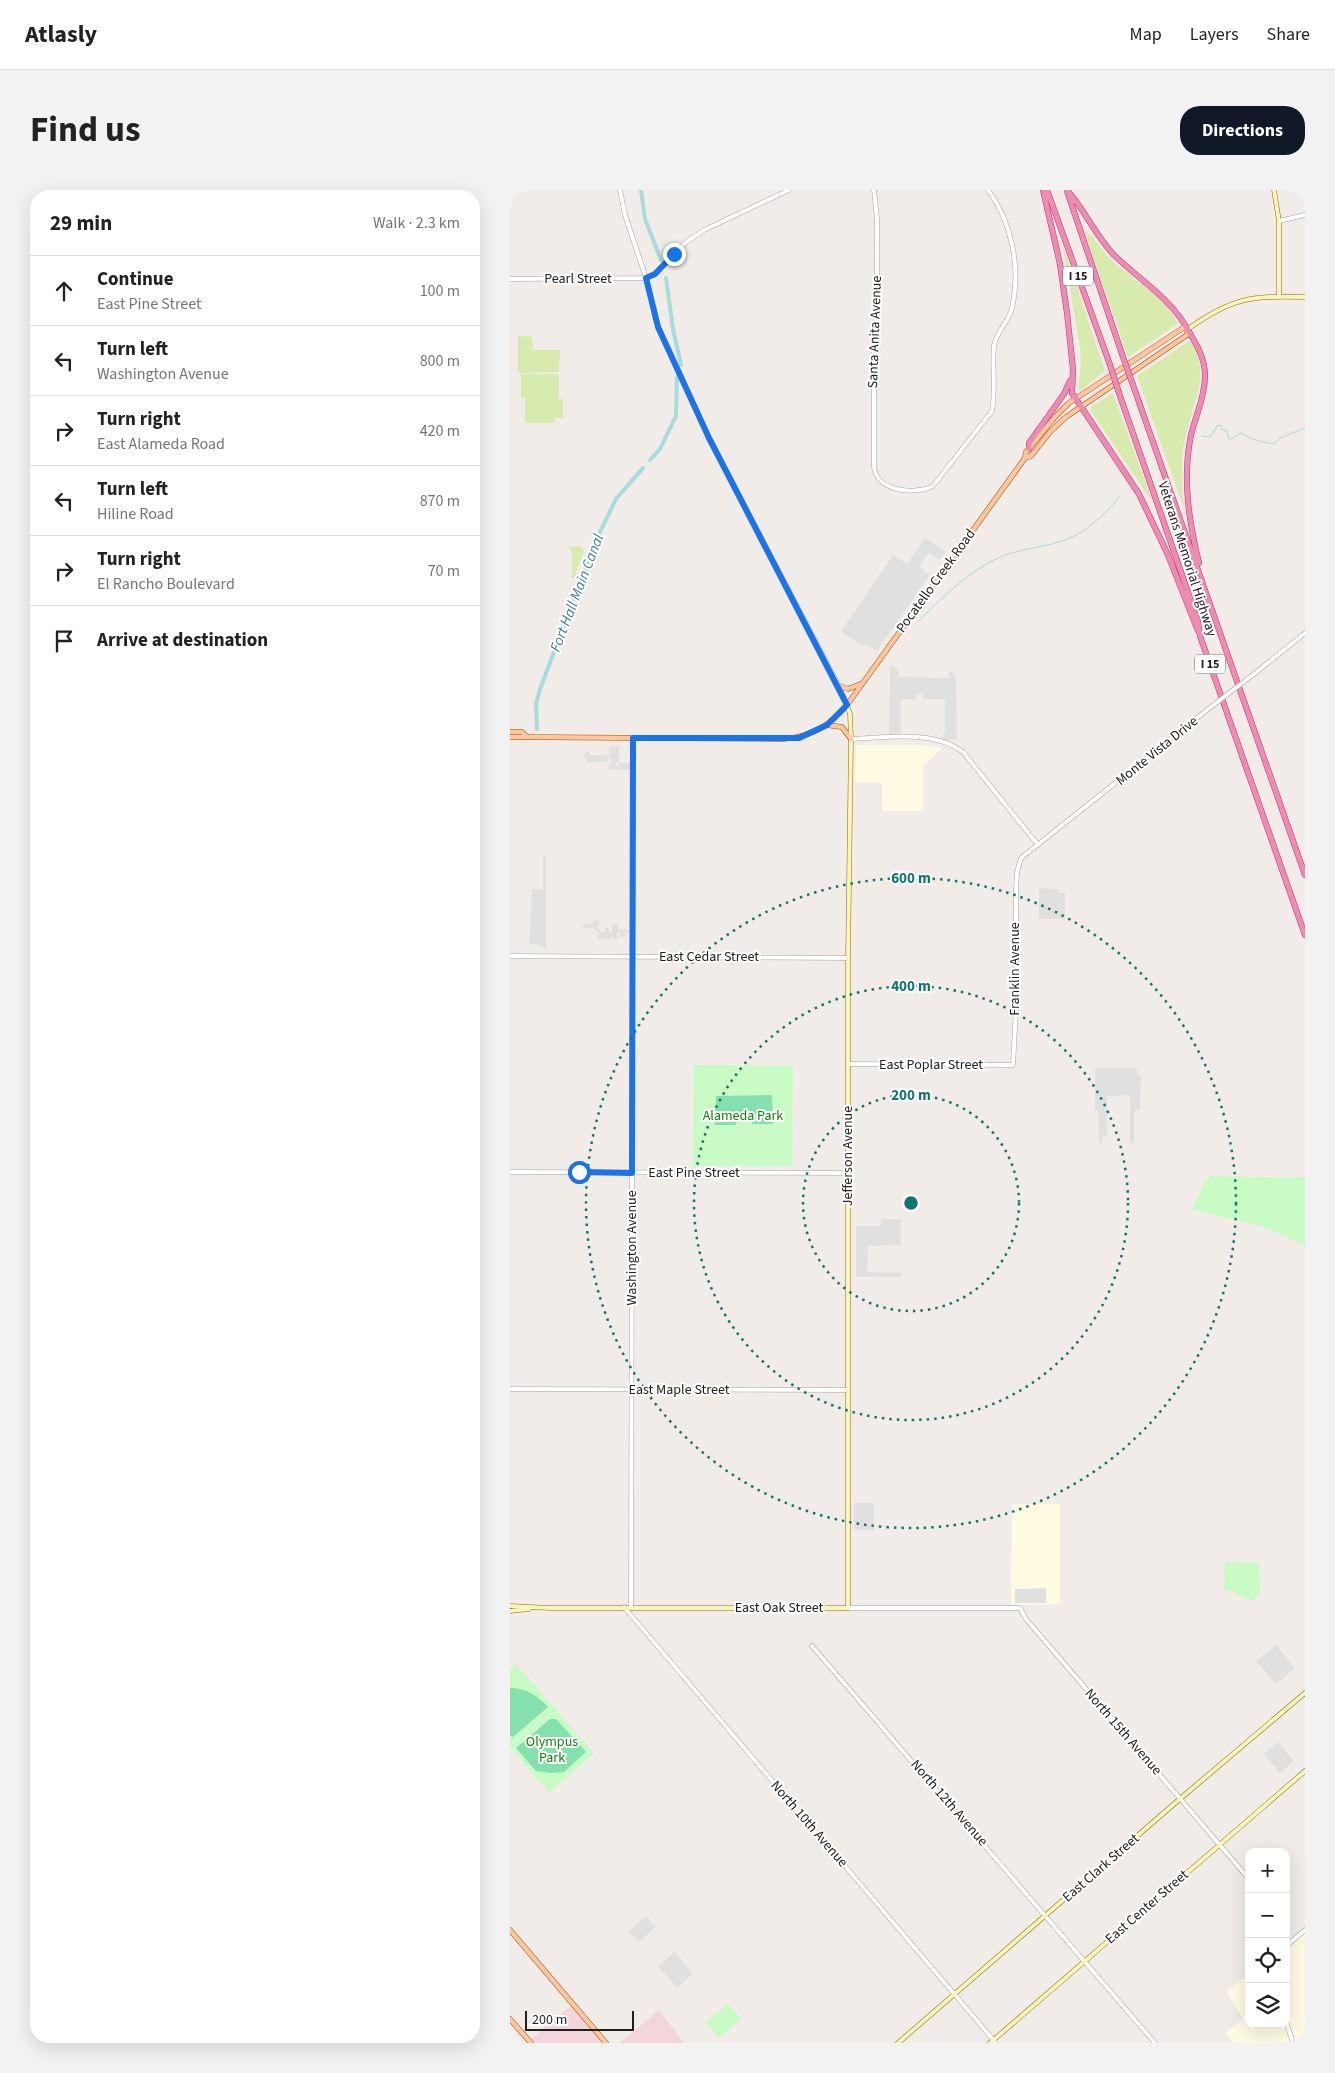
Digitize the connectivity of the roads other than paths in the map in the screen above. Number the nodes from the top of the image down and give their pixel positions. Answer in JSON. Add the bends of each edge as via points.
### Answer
{"nodes":[{"id":1,"x":620,"y":190,"type":"edge"},
{"id":2,"x":789,"y":190,"type":"edge"},
{"id":3,"x":874,"y":190,"type":"edge"},
{"id":4,"x":988,"y":190,"type":"edge"},
{"id":5,"x":1043,"y":190,"type":"edge"},
{"id":6,"x":1047,"y":190,"type":"edge"},
{"id":7,"x":1067,"y":190,"type":"edge"},
{"id":8,"x":1274,"y":190,"type":"edge"},
{"id":9,"x":1305,"y":215,"type":"edge"},
{"id":10,"x":1279,"y":221,"type":"junction"},
{"id":11,"x":646,"y":278,"type":"junction"},
{"id":12,"x":510,"y":279,"type":"edge"},
{"id":13,"x":1279,"y":296,"type":"junction"},
{"id":14,"x":1305,"y":297,"type":"edge"},
{"id":15,"x":1188,"y":329,"type":"junction"},
{"id":16,"x":1072,"y":376,"type":"junction"},
{"id":17,"x":1076,"y":398,"type":"junction"},
{"id":18,"x":1082,"y":407,"type":"junction"},
{"id":19,"x":1029,"y":449,"type":"junction"},
{"id":20,"x":1025,"y":458,"type":"junction"},
{"id":21,"x":1205,"y":588,"type":"junction"},
{"id":22,"x":1305,"y":634,"type":"edge"},
{"id":23,"x":1200,"y":636,"type":"junction"},
{"id":24,"x":861,"y":684,"type":"junction"},
{"id":25,"x":839,"y":686,"type":"junction"},
{"id":26,"x":847,"y":705,"type":"junction"},
{"id":27,"x":827,"y":725,"type":"junction"},
{"id":28,"x":510,"y":732,"type":"edge"},
{"id":29,"x":510,"y":737,"type":"edge"},
{"id":30,"x":527,"y":737,"type":"junction"},
{"id":31,"x":633,"y":738,"type":"junction"},
{"id":32,"x":851,"y":738,"type":"junction"},
{"id":33,"x":1038,"y":844,"type":"junction"},
{"id":34,"x":1016,"y":873,"type":"joint"},
{"id":35,"x":1305,"y":875,"type":"edge"},
{"id":36,"x":1305,"y":935,"type":"edge"},
{"id":37,"x":510,"y":956,"type":"edge"},
{"id":38,"x":632,"y":957,"type":"junction"},
{"id":39,"x":848,"y":958,"type":"junction"},
{"id":40,"x":848,"y":1064,"type":"junction"},
{"id":41,"x":1013,"y":1065,"type":"joint"},
{"id":42,"x":510,"y":1172,"type":"edge"},
{"id":43,"x":632,"y":1173,"type":"junction"},
{"id":44,"x":848,"y":1173,"type":"junction"},
{"id":45,"x":510,"y":1389,"type":"edge"},
{"id":46,"x":630,"y":1390,"type":"junction"},
{"id":47,"x":847,"y":1390,"type":"junction"},
{"id":48,"x":510,"y":1606,"type":"edge"},
{"id":49,"x":624,"y":1607,"type":"junction"},
{"id":50,"x":538,"y":1608,"type":"junction"},
{"id":51,"x":630,"y":1608,"type":"junction"},
{"id":52,"x":848,"y":1608,"type":"junction"},
{"id":53,"x":1020,"y":1608,"type":"joint"},
{"id":54,"x":510,"y":1612,"type":"edge"},
{"id":55,"x":812,"y":1646,"type":"dead end"},
{"id":56,"x":1305,"y":1693,"type":"edge"},
{"id":57,"x":1305,"y":1771,"type":"edge"},
{"id":58,"x":1181,"y":1798,"type":"junction"},
{"id":59,"x":1220,"y":1845,"type":"junction"},
{"id":60,"x":1245,"y":1875,"type":"edge"},
{"id":61,"x":1046,"y":1915,"type":"junction"},
{"id":62,"x":510,"y":1930,"type":"edge"},
{"id":63,"x":1305,"y":1930,"type":"edge"},
{"id":64,"x":1290,"y":1943,"type":"edge"},
{"id":65,"x":1086,"y":1960,"type":"junction"},
{"id":66,"x":954,"y":1994,"type":"junction"},
{"id":67,"x":510,"y":2019,"type":"edge"},
{"id":68,"x":1288,"y":2028,"type":"edge"},
{"id":69,"x":510,"y":2039,"type":"edge"},
{"id":70,"x":529,"y":2042,"type":"edge"},
{"id":71,"x":993,"y":2042,"type":"edge"},
{"id":72,"x":511,"y":2043,"type":"edge"},
{"id":73,"x":606,"y":2043,"type":"edge"},
{"id":74,"x":898,"y":2043,"type":"edge"},
{"id":75,"x":1155,"y":2043,"type":"edge"},
{"id":76,"x":1293,"y":2043,"type":"edge"}],
"edges":[{"from":1,"to":11,"type":"street"},
{"from":2,"to":11,"type":"street","via":[[704,230],[655,274]]},
{"from":3,"to":4,"type":"street","name":"Santa Anita Avenue","via":[[877,219],[875,474],[887,486],[914,490],[933,486],[992,411],[994,346],[1012,307],[1015,253]]},
{"from":5,"to":16,"type":"highway","via":[[1060,264],[1072,350]]},
{"from":6,"to":23,"type":"highway","name":"Veterans Memorial Highway","number":"I 15","bridge":true,"via":[[1198,621]]},
{"from":7,"to":15,"type":"highway","via":[[1114,255],[1165,300]]},
{"from":7,"to":21,"type":"highway","name":"Veterans Memorial Highway","number":"I 15","bridge":true},
{"from":8,"to":10,"type":"main road"},
{"from":9,"to":10,"type":"street"},
{"from":10,"to":13,"type":"main road"},
{"from":11,"to":12,"type":"street","name":"Pearl Street"},
{"from":11,"to":25,"type":"street","via":[[658,327],[709,438]]},
{"from":13,"to":14,"type":"main road","name":"Pocatello Creek Road"},
{"from":13,"to":15,"type":"main road","name":"Pocatello Creek Road","via":[[1232,302]]},
{"from":15,"to":17,"type":"main road","name":"Pocatello Creek Road","via":[[1183,328],[1173,334]]},
{"from":15,"to":18,"type":"main road","name":"Pocatello Creek Road","via":[[1187,335]]},
{"from":15,"to":21,"type":"highway","via":[[1200,349],[1205,374],[1190,443],[1187,484],[1191,530]]},
{"from":16,"to":17,"type":"highway","via":[[1071,388]]},
{"from":16,"to":19,"type":"highway","via":[[1064,394],[1029,443]]},
{"from":17,"to":18,"type":"highway"},
{"from":17,"to":19,"type":"main road","name":"Pocatello Creek Road","via":[[1055,417]]},
{"from":18,"to":20,"type":"main road","name":"Pocatello Creek Road","via":[[1054,427]]},
{"from":18,"to":23,"type":"highway","via":[[1139,494],[1168,555]]},
{"from":19,"to":20,"type":"main road","name":"Pocatello Creek Road"},
{"from":20,"to":24,"type":"main road","name":"Pocatello Creek Road"},
{"from":21,"to":35,"type":"highway","name":"Veterans Memorial Highway","number":"I 15"},
{"from":22,"to":33,"type":"street","name":"Monte Vista Drive","bridge":true},
{"from":23,"to":36,"type":"highway","name":"Veterans Memorial Highway","number":"I 15"},
{"from":24,"to":25,"type":"main road","via":[[848,689]]},
{"from":24,"to":26,"type":"main road","name":"Pocatello Creek Road"},
{"from":25,"to":26,"type":"street"},
{"from":26,"to":27,"type":"main road","name":"Pocatello Creek Road"},
{"from":26,"to":32,"type":"main road","name":"Jefferson Avenue"},
{"from":27,"to":31,"type":"main road","via":[[807,735],[783,739]]},
{"from":27,"to":32,"type":"main road","via":[[842,727]]},
{"from":28,"to":30,"type":"main road","via":[[522,732]]},
{"from":29,"to":30,"type":"main road"},
{"from":30,"to":31,"type":"main road"},
{"from":31,"to":38,"type":"street","name":"Washington Avenue"},
{"from":32,"to":33,"type":"street","via":[[932,738],[954,746],[963,752]]},
{"from":32,"to":39,"type":"main road","name":"Jefferson Avenue"},
{"from":33,"to":34,"type":"street","name":"Monte Vista Drive","via":[[1021,858]]},
{"from":34,"to":41,"type":"street","name":"Franklin Avenue"},
{"from":37,"to":38,"type":"street","name":"East Cedar Street"},
{"from":38,"to":39,"type":"street","name":"East Cedar Street"},
{"from":38,"to":43,"type":"street","name":"Washington Avenue"},
{"from":39,"to":40,"type":"main road","name":"Jefferson Avenue"},
{"from":40,"to":41,"type":"street","name":"East Poplar Street"},
{"from":40,"to":44,"type":"main road","name":"Jefferson Avenue"},
{"from":42,"to":43,"type":"street","name":"East Pine Street"},
{"from":43,"to":44,"type":"street","name":"East Pine Street"},
{"from":43,"to":46,"type":"street","name":"Washington Avenue"},
{"from":44,"to":47,"type":"main road","name":"Jefferson Avenue"},
{"from":45,"to":46,"type":"street","name":"East Maple Street"},
{"from":46,"to":47,"type":"street","name":"East Maple Street"},
{"from":46,"to":51,"type":"street","name":"Washington Avenue"},
{"from":47,"to":52,"type":"main road","name":"Jefferson Avenue"},
{"from":48,"to":50,"type":"main road","name":"East Oak Street"},
{"from":49,"to":50,"type":"main road","name":"East Oak Street"},
{"from":49,"to":51,"type":"main road","name":"East Oak Street"},
{"from":49,"to":66,"type":"street","name":"North 10th Avenue"},
{"from":50,"to":54,"type":"main road","name":"East Oak Street"},
{"from":51,"to":52,"type":"main road","name":"East Oak Street"},
{"from":52,"to":53,"type":"street","name":"East Oak Street"},
{"from":53,"to":58,"type":"street","name":"North 15th Avenue","via":[[1026,1619]]},
{"from":55,"to":61,"type":"street","name":"North 12th Avenue"},
{"from":56,"to":58,"type":"main road","name":"East Clark Street"},
{"from":57,"to":59,"type":"main road","name":"East Center Street"},
{"from":58,"to":59,"type":"street","name":"North 15th Avenue"},
{"from":58,"to":61,"type":"main road","name":"East Clark Street"},
{"from":59,"to":60,"type":"street","name":"North 15th Avenue"},
{"from":59,"to":65,"type":"main road","name":"East Center Street"},
{"from":61,"to":65,"type":"street","name":"North 12th Avenue"},
{"from":61,"to":66,"type":"main road","name":"East Clark Street"},
{"from":62,"to":73,"type":"main road"},
{"from":63,"to":64,"type":"street"},
{"from":65,"to":71,"type":"main road","name":"East Center Street"},
{"from":65,"to":75,"type":"street","name":"North 12th Avenue"},
{"from":66,"to":71,"type":"street","name":"North 10th Avenue"},
{"from":66,"to":74,"type":"main road","name":"East Clark Street"},
{"from":67,"to":70,"type":"main road"},
{"from":68,"to":76,"type":"street"},
{"from":69,"to":72,"type":"main road"}]}
